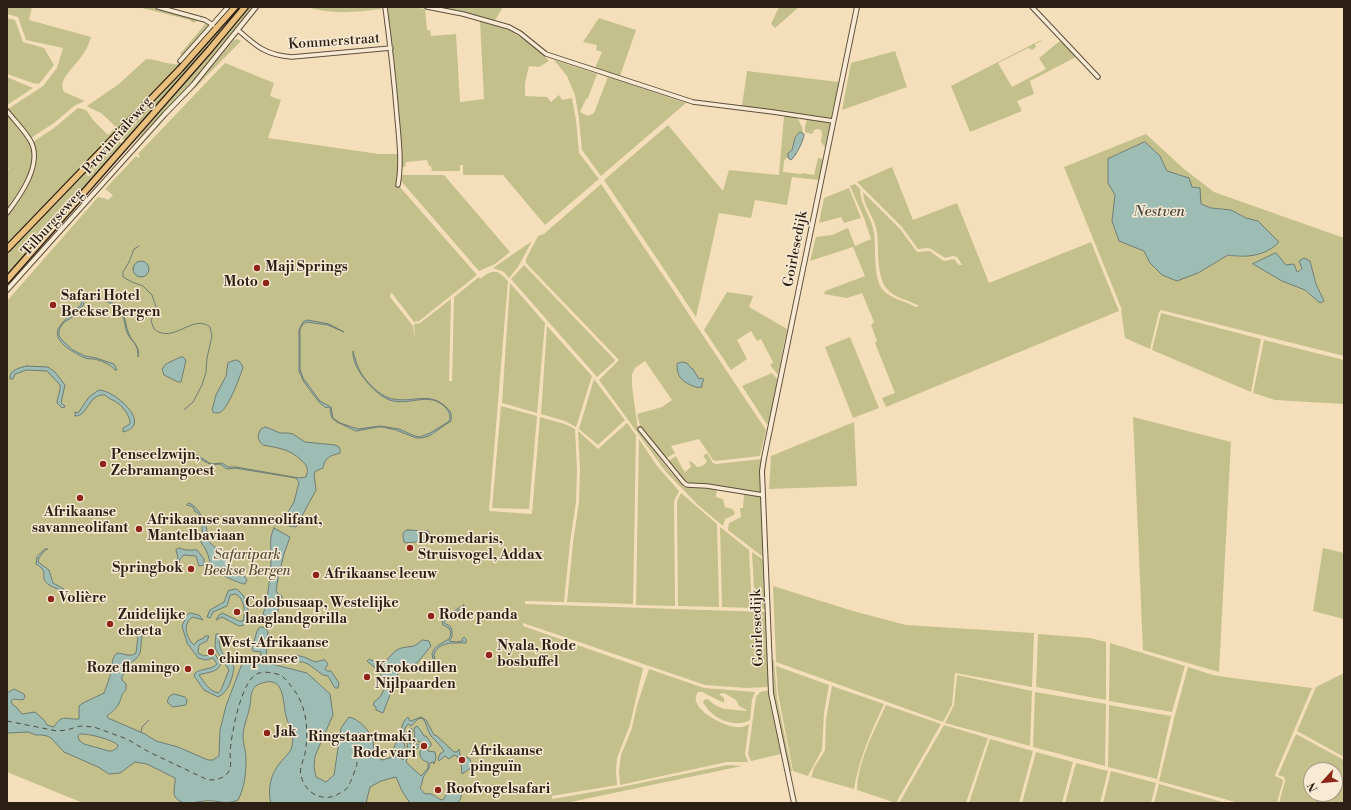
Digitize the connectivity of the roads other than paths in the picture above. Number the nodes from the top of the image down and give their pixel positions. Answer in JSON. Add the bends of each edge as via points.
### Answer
{"nodes":[{"id":1,"x":158,"y":7,"type":"edge"},
{"id":2,"x":228,"y":7,"type":"edge"},
{"id":3,"x":234,"y":7,"type":"edge"},
{"id":4,"x":245,"y":7,"type":"edge"},
{"id":5,"x":256,"y":7,"type":"edge"},
{"id":6,"x":384,"y":7,"type":"edge"},
{"id":7,"x":427,"y":7,"type":"edge"},
{"id":8,"x":857,"y":7,"type":"edge"},
{"id":9,"x":1032,"y":7,"type":"edge"},
{"id":10,"x":212,"y":25,"type":"junction"},
{"id":11,"x":238,"y":30,"type":"junction"},
{"id":12,"x":391,"y":48,"type":"junction"},
{"id":13,"x":180,"y":61,"type":"dead end"},
{"id":14,"x":1098,"y":77,"type":"dead end"},
{"id":15,"x":7,"y":111,"type":"edge"},
{"id":16,"x":833,"y":121,"type":"junction"},
{"id":17,"x":398,"y":185,"type":"dead end"},
{"id":18,"x":7,"y":214,"type":"edge"},
{"id":19,"x":7,"y":249,"type":"edge"},
{"id":20,"x":7,"y":280,"type":"edge"},
{"id":21,"x":7,"y":290,"type":"edge"},
{"id":22,"x":640,"y":429,"type":"dead end"},
{"id":23,"x":763,"y":495,"type":"junction"},
{"id":24,"x":794,"y":803,"type":"edge"}],
"edges":[{"from":1,"to":10,"type":"street","via":[[205,20]]},
{"from":2,"to":10,"type":"street"},
{"from":3,"to":19,"type":"highway","name":"Provincialeweg","via":[[180,69]]},
{"from":4,"to":20,"type":"highway","name":"Provincialeweg"},
{"from":5,"to":11,"type":"street","name":"Tilburgseweg"},
{"from":6,"to":12,"type":"street","name":"Kommerstraat"},
{"from":7,"to":16,"type":"street","via":[[509,27],[546,54],[693,102]]},
{"from":8,"to":16,"type":"street","name":"Goirlesedijk"},
{"from":9,"to":14,"type":"street"},
{"from":10,"to":13,"type":"street"},
{"from":11,"to":12,"type":"street","name":"Kommerstraat","via":[[263,50],[278,56]]},
{"from":11,"to":21,"type":"street","name":"Tilburgseweg","via":[[193,85]]},
{"from":12,"to":17,"type":"street","name":"Kommerstraat","via":[[399,146]]},
{"from":15,"to":18,"type":"street","via":[[31,141],[34,160],[26,186]]},
{"from":16,"to":23,"type":"street","name":"Goirlesedijk","via":[[764,458]]},
{"from":22,"to":23,"type":"street","via":[[684,483]]},
{"from":23,"to":24,"type":"street","name":"Goirlesedijk","via":[[771,693]]}]}
